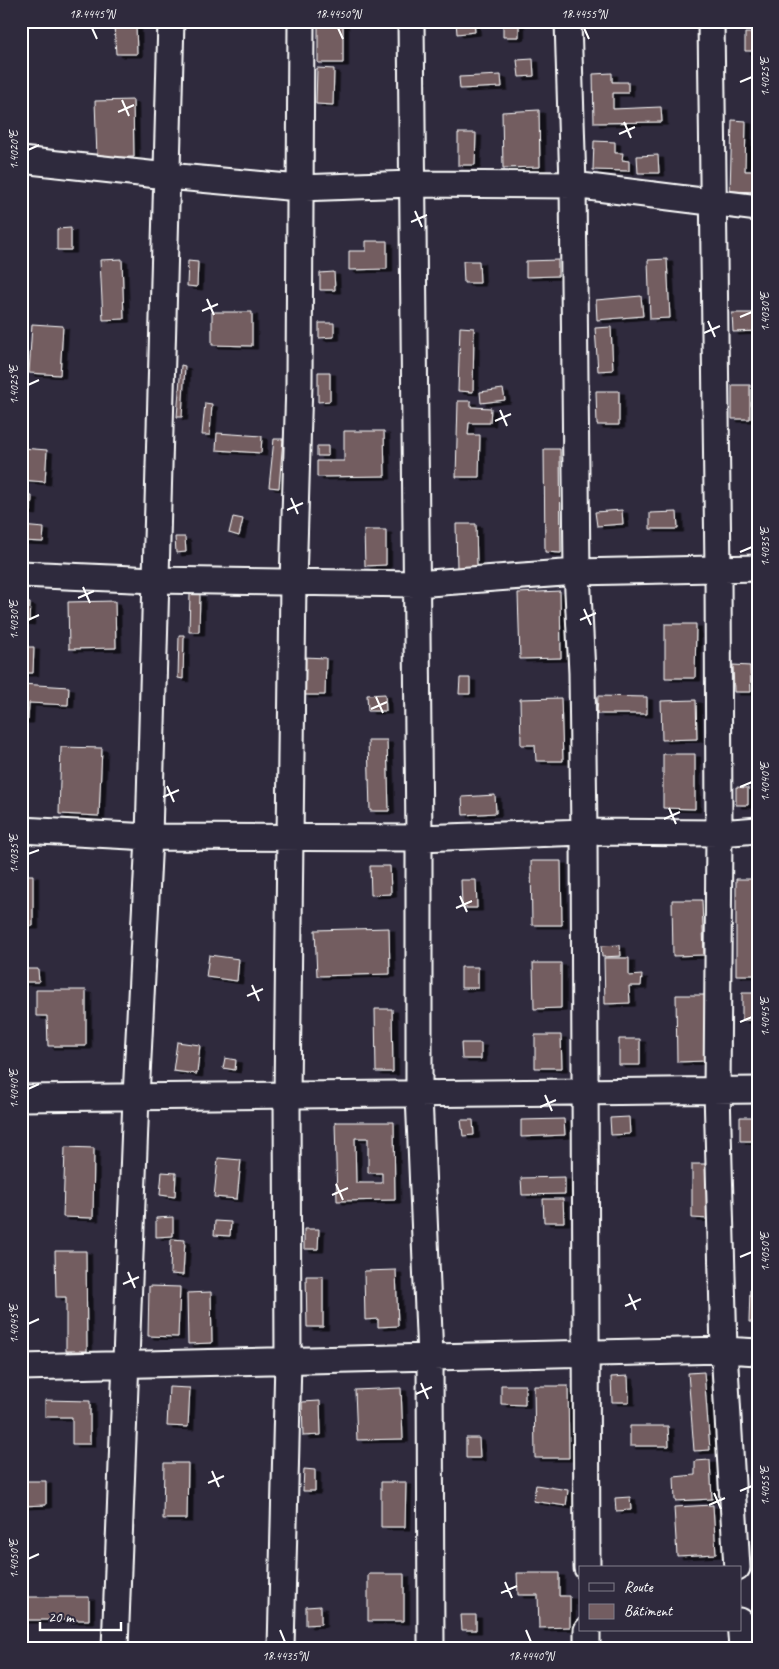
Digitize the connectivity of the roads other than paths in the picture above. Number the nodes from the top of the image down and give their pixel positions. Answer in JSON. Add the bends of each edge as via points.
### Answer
{"nodes":[{"id":1,"x":171,"y":21,"type":"edge"},
{"id":2,"x":300,"y":21,"type":"edge"},
{"id":3,"x":411,"y":21,"type":"edge"},
{"id":4,"x":568,"y":21,"type":"edge"},
{"id":5,"x":711,"y":21,"type":"edge"},
{"id":6,"x":21,"y":160,"type":"edge"},
{"id":7,"x":168,"y":176,"type":"junction"},
{"id":8,"x":412,"y":184,"type":"junction"},
{"id":9,"x":572,"y":185,"type":"junction"},
{"id":10,"x":299,"y":188,"type":"junction"},
{"id":11,"x":712,"y":202,"type":"junction"},
{"id":12,"x":758,"y":208,"type":"edge"},
{"id":13,"x":758,"y":568,"type":"edge"},
{"id":14,"x":718,"y":569,"type":"junction"},
{"id":15,"x":577,"y":572,"type":"junction"},
{"id":16,"x":21,"y":574,"type":"edge"},
{"id":17,"x":155,"y":580,"type":"junction"},
{"id":18,"x":294,"y":582,"type":"junction"},
{"id":19,"x":416,"y":584,"type":"junction"},
{"id":20,"x":21,"y":830,"type":"edge"},
{"id":21,"x":758,"y":830,"type":"edge"},
{"id":22,"x":584,"y":832,"type":"junction"},
{"id":23,"x":719,"y":833,"type":"junction"},
{"id":24,"x":149,"y":837,"type":"junction"},
{"id":25,"x":290,"y":838,"type":"junction"},
{"id":26,"x":418,"y":838,"type":"junction"},
{"id":27,"x":758,"y":1090,"type":"edge"},
{"id":28,"x":717,"y":1091,"type":"junction"},
{"id":29,"x":586,"y":1092,"type":"junction"},
{"id":30,"x":419,"y":1095,"type":"junction"},
{"id":31,"x":287,"y":1096,"type":"junction"},
{"id":32,"x":136,"y":1097,"type":"junction"},
{"id":33,"x":21,"y":1098,"type":"edge"},
{"id":34,"x":724,"y":1350,"type":"junction"},
{"id":35,"x":758,"y":1352,"type":"edge"},
{"id":36,"x":587,"y":1353,"type":"junction"},
{"id":37,"x":430,"y":1357,"type":"junction"},
{"id":38,"x":288,"y":1360,"type":"junction"},
{"id":39,"x":125,"y":1364,"type":"junction"},
{"id":40,"x":21,"y":1366,"type":"edge"},
{"id":41,"x":587,"y":1566,"type":"edge"},
{"id":42,"x":737,"y":1566,"type":"edge"},
{"id":43,"x":587,"y":1632,"type":"edge"},
{"id":44,"x":741,"y":1632,"type":"edge"},
{"id":45,"x":115,"y":1648,"type":"edge"},
{"id":46,"x":281,"y":1648,"type":"edge"},
{"id":47,"x":431,"y":1648,"type":"edge"},
{"id":48,"x":587,"y":1648,"type":"edge"},
{"id":49,"x":742,"y":1648,"type":"edge"}],
"edges":[{"from":1,"to":7,"type":"street"},
{"from":2,"to":10,"type":"street"},
{"from":3,"to":8,"type":"street"},
{"from":4,"to":9,"type":"street"},
{"from":5,"to":11,"type":"street"},
{"from":6,"to":7,"type":"street"},
{"from":7,"to":10,"type":"street"},
{"from":7,"to":17,"type":"street"},
{"from":8,"to":9,"type":"street"},
{"from":8,"to":10,"type":"street"},
{"from":8,"to":19,"type":"street"},
{"from":9,"to":11,"type":"street"},
{"from":9,"to":15,"type":"street"},
{"from":10,"to":18,"type":"street"},
{"from":11,"to":12,"type":"street"},
{"from":11,"to":14,"type":"street"},
{"from":13,"to":14,"type":"street"},
{"from":14,"to":15,"type":"street"},
{"from":14,"to":23,"type":"street"},
{"from":15,"to":19,"type":"street"},
{"from":15,"to":22,"type":"street"},
{"from":16,"to":17,"type":"street"},
{"from":17,"to":18,"type":"street"},
{"from":17,"to":24,"type":"street"},
{"from":18,"to":19,"type":"street"},
{"from":18,"to":25,"type":"street"},
{"from":19,"to":26,"type":"street"},
{"from":20,"to":24,"type":"street"},
{"from":21,"to":23,"type":"street"},
{"from":22,"to":23,"type":"street"},
{"from":22,"to":26,"type":"street"},
{"from":22,"to":29,"type":"street"},
{"from":23,"to":28,"type":"street"},
{"from":24,"to":25,"type":"street"},
{"from":24,"to":32,"type":"street"},
{"from":25,"to":26,"type":"street"},
{"from":25,"to":31,"type":"street"},
{"from":26,"to":30,"type":"street"},
{"from":27,"to":28,"type":"street"},
{"from":28,"to":29,"type":"street"},
{"from":28,"to":34,"type":"street"},
{"from":29,"to":30,"type":"street"},
{"from":29,"to":36,"type":"street"},
{"from":30,"to":31,"type":"street"},
{"from":30,"to":37,"type":"street"},
{"from":31,"to":32,"type":"street"},
{"from":31,"to":38,"type":"street"},
{"from":32,"to":33,"type":"street"},
{"from":32,"to":39,"type":"street"},
{"from":34,"to":35,"type":"street"},
{"from":34,"to":36,"type":"street"},
{"from":34,"to":42,"type":"street"},
{"from":36,"to":37,"type":"street"},
{"from":36,"to":41,"type":"street"},
{"from":37,"to":38,"type":"street"},
{"from":37,"to":47,"type":"street"},
{"from":38,"to":39,"type":"street"},
{"from":38,"to":46,"type":"street"},
{"from":39,"to":40,"type":"street"},
{"from":39,"to":45,"type":"street"},
{"from":43,"to":48,"type":"street"},
{"from":44,"to":49,"type":"street"}]}
